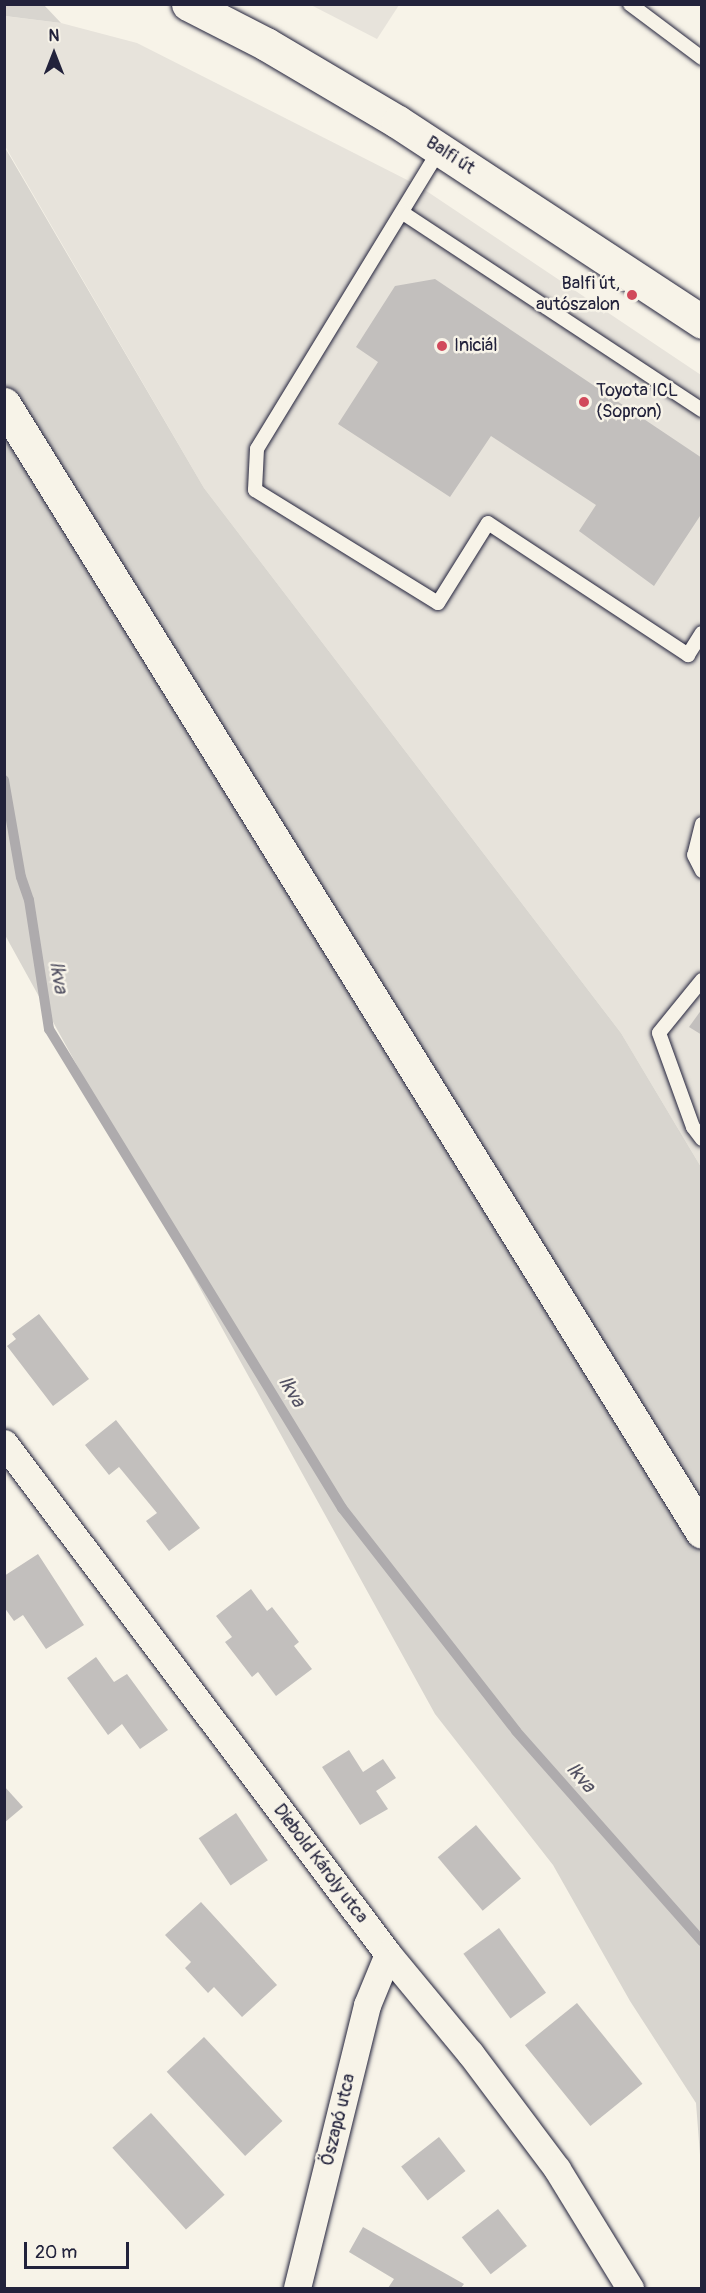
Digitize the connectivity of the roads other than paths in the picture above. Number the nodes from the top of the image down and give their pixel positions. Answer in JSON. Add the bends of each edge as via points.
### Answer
{"nodes":[{"id":1,"x":188,"y":4,"type":"edge"},
{"id":2,"x":630,"y":4,"type":"edge"},
{"id":3,"x":702,"y":58,"type":"edge"},
{"id":4,"x":441,"y":149,"type":"junction"},
{"id":5,"x":403,"y":213,"type":"junction"},
{"id":6,"x":702,"y":322,"type":"edge"},
{"id":7,"x":4,"y":404,"type":"edge"},
{"id":8,"x":702,"y":410,"type":"edge"},
{"id":9,"x":702,"y":633,"type":"edge"},
{"id":10,"x":702,"y":824,"type":"edge"},
{"id":11,"x":702,"y":871,"type":"edge"},
{"id":12,"x":702,"y":981,"type":"edge"},
{"id":13,"x":702,"y":1138,"type":"edge"},
{"id":14,"x":4,"y":1443,"type":"edge"},
{"id":15,"x":702,"y":1532,"type":"edge"},
{"id":16,"x":387,"y":1954,"type":"junction"},
{"id":17,"x":297,"y":2289,"type":"edge"},
{"id":18,"x":630,"y":2289,"type":"edge"}],
"edges":[{"from":1,"to":4,"type":"main road","name":"Balfi út","via":[[266,44]]},
{"from":2,"to":3,"type":"lane"},
{"from":4,"to":5,"type":"lane"},
{"from":4,"to":6,"type":"main road","name":"Balfi út"},
{"from":5,"to":8,"type":"lane"},
{"from":5,"to":9,"type":"lane","via":[[257,449],[255,490],[438,603],[488,523],[688,655]]},
{"from":7,"to":15,"type":"main road"},
{"from":10,"to":11,"type":"lane","via":[[694,855]]},
{"from":12,"to":13,"type":"lane","via":[[659,1034],[693,1127]]},
{"from":14,"to":16,"type":"street","name":"Diebold Károly utca"},
{"from":16,"to":17,"type":"street","name":"Őszapó utca","via":[[367,2006]]},
{"from":16,"to":18,"type":"street","name":"Diebold Károly utca","via":[[470,2053],[557,2169]]}]}
